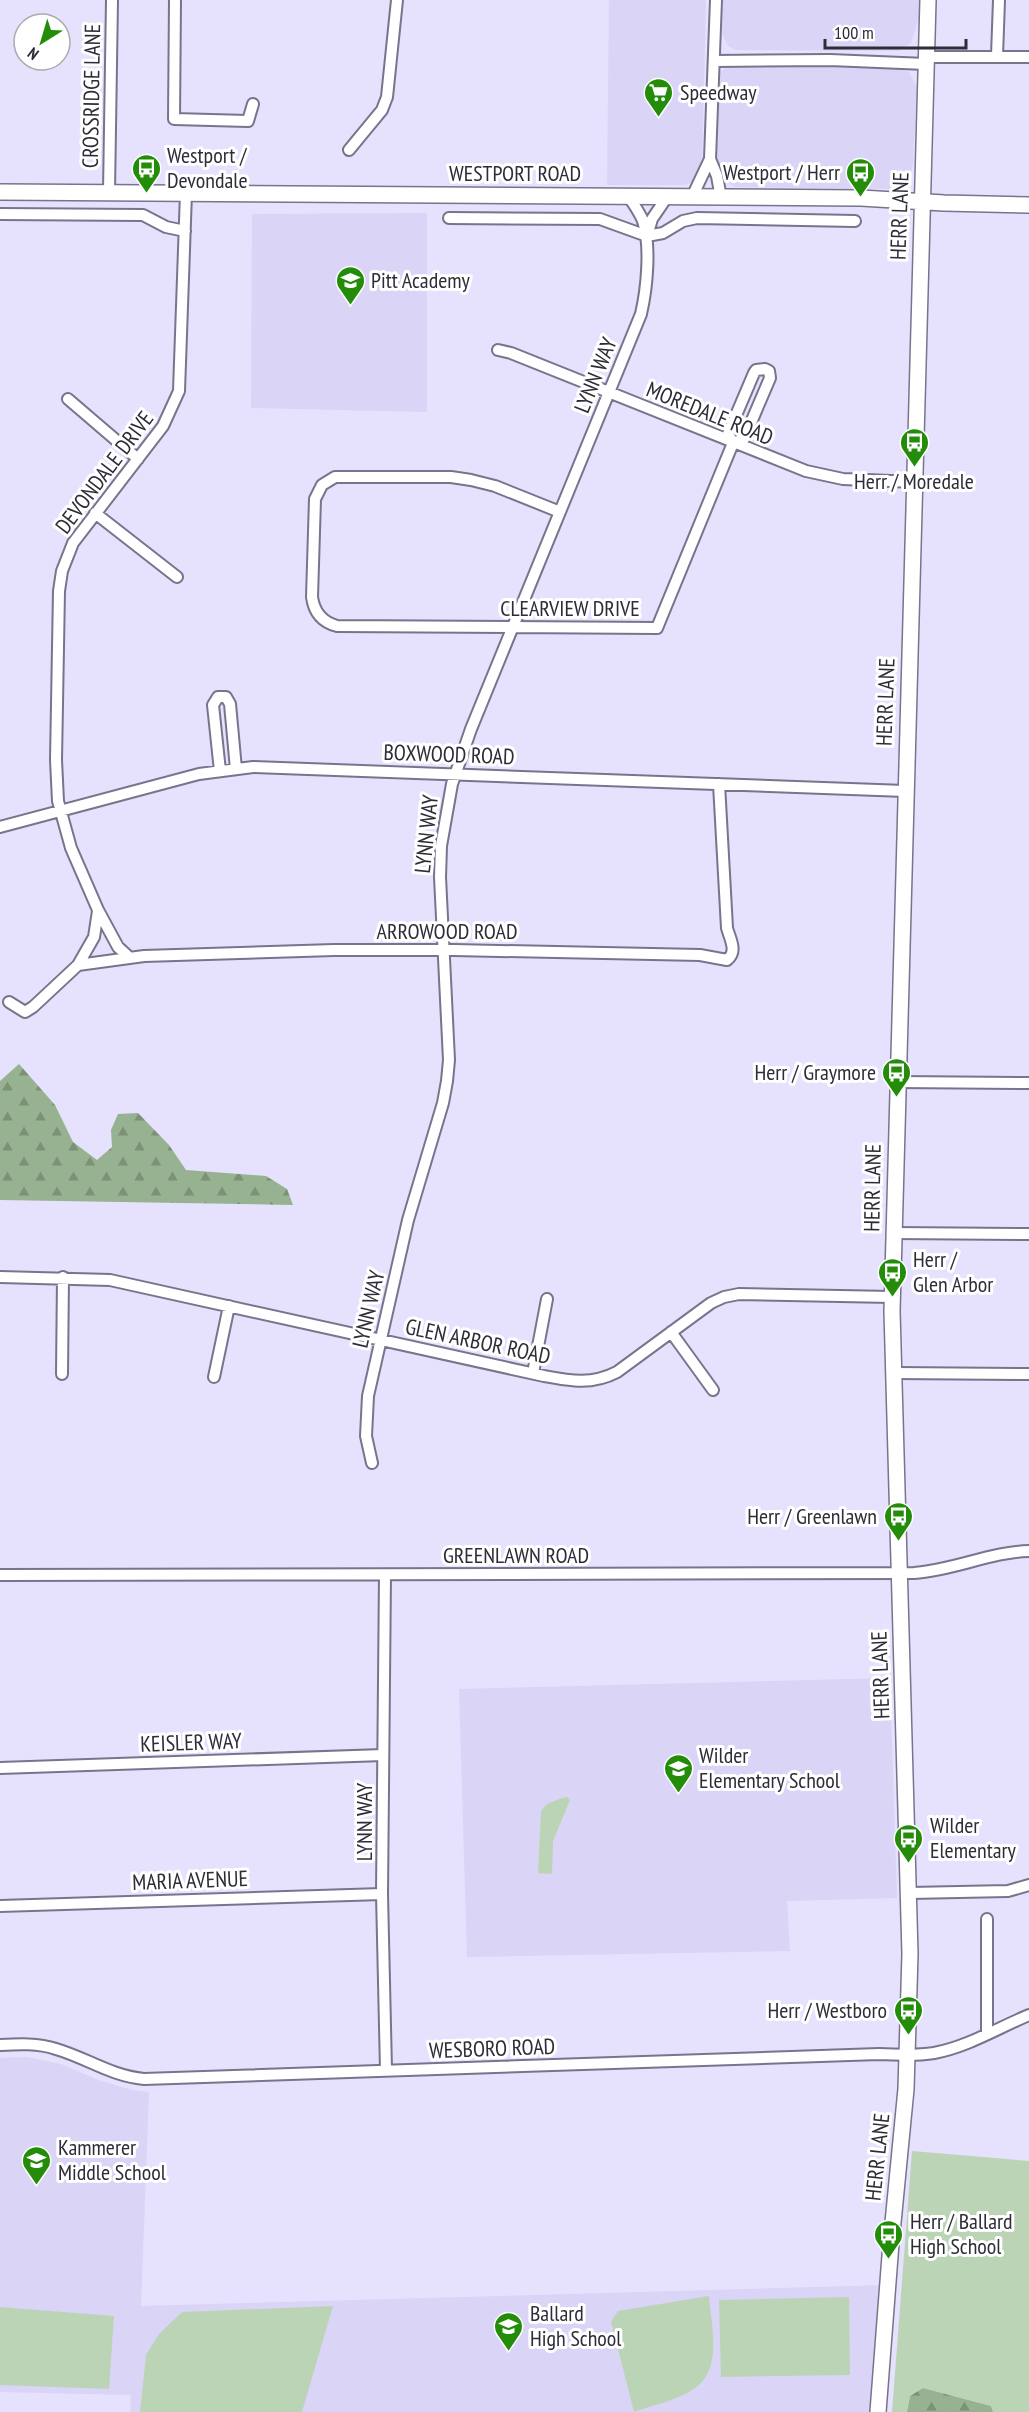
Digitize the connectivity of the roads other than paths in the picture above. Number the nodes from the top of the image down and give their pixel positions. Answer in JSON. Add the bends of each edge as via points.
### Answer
{"nodes":[{"id":1,"x":112,"y":0,"type":"edge"},
{"id":2,"x":175,"y":0,"type":"edge"},
{"id":3,"x":397,"y":0,"type":"edge"},
{"id":4,"x":716,"y":0,"type":"edge"},
{"id":5,"x":928,"y":0,"type":"edge"},
{"id":6,"x":999,"y":0,"type":"edge"},
{"id":7,"x":997,"y":56,"type":"junction"},
{"id":8,"x":1029,"y":57,"type":"edge"},
{"id":9,"x":715,"y":61,"type":"junction"},
{"id":10,"x":926,"y":61,"type":"junction"},
{"id":11,"x":253,"y":104,"type":"dead end"},
{"id":12,"x":349,"y":150,"type":"dead end"},
{"id":13,"x":710,"y":159,"type":"junction"},
{"id":14,"x":0,"y":192,"type":"edge"},
{"id":15,"x":109,"y":192,"type":"junction"},
{"id":16,"x":186,"y":193,"type":"junction"},
{"id":17,"x":630,"y":197,"type":"junction"},
{"id":18,"x":667,"y":197,"type":"junction"},
{"id":19,"x":692,"y":197,"type":"junction"},
{"id":20,"x":721,"y":198,"type":"junction"},
{"id":21,"x":921,"y":201,"type":"junction"},
{"id":22,"x":1029,"y":205,"type":"edge"},
{"id":23,"x":0,"y":214,"type":"edge"},
{"id":24,"x":449,"y":219,"type":"dead end"},
{"id":25,"x":855,"y":221,"type":"dead end"},
{"id":26,"x":185,"y":231,"type":"junction"},
{"id":27,"x":647,"y":236,"type":"junction"},
{"id":28,"x":498,"y":350,"type":"dead end"},
{"id":29,"x":610,"y":392,"type":"junction"},
{"id":30,"x":68,"y":399,"type":"dead end"},
{"id":31,"x":733,"y":443,"type":"junction"},
{"id":32,"x":138,"y":459,"type":"junction"},
{"id":33,"x":914,"y":482,"type":"junction"},
{"id":34,"x":560,"y":512,"type":"junction"},
{"id":35,"x":95,"y":513,"type":"junction"},
{"id":36,"x":177,"y":577,"type":"dead end"},
{"id":37,"x":513,"y":627,"type":"junction"},
{"id":38,"x":236,"y":769,"type":"junction"},
{"id":39,"x":220,"y":771,"type":"junction"},
{"id":40,"x":455,"y":774,"type":"junction"},
{"id":41,"x":719,"y":784,"type":"junction"},
{"id":42,"x":905,"y":791,"type":"junction"},
{"id":43,"x":60,"y":811,"type":"junction"},
{"id":44,"x":0,"y":827,"type":"edge"},
{"id":45,"x":98,"y":910,"type":"junction"},
{"id":46,"x":444,"y":950,"type":"junction"},
{"id":47,"x":130,"y":958,"type":"junction"},
{"id":48,"x":78,"y":965,"type":"junction"},
{"id":49,"x":9,"y":1002,"type":"dead end"},
{"id":50,"x":897,"y":1082,"type":"junction"},
{"id":51,"x":1029,"y":1083,"type":"edge"},
{"id":52,"x":894,"y":1233,"type":"junction"},
{"id":53,"x":1029,"y":1234,"type":"edge"},
{"id":54,"x":0,"y":1276,"type":"edge"},
{"id":55,"x":63,"y":1277,"type":"junction"},
{"id":56,"x":892,"y":1297,"type":"junction"},
{"id":57,"x":547,"y":1299,"type":"dead end"},
{"id":58,"x":229,"y":1306,"type":"junction"},
{"id":59,"x":671,"y":1332,"type":"junction"},
{"id":60,"x":382,"y":1340,"type":"junction"},
{"id":61,"x":533,"y":1373,"type":"junction"},
{"id":62,"x":894,"y":1373,"type":"junction"},
{"id":63,"x":62,"y":1374,"type":"dead end"},
{"id":64,"x":1029,"y":1374,"type":"edge"},
{"id":65,"x":214,"y":1377,"type":"dead end"},
{"id":66,"x":713,"y":1390,"type":"dead end"},
{"id":67,"x":372,"y":1463,"type":"dead end"},
{"id":68,"x":1029,"y":1551,"type":"edge"},
{"id":69,"x":898,"y":1573,"type":"junction"},
{"id":70,"x":0,"y":1575,"type":"edge"},
{"id":71,"x":385,"y":1575,"type":"junction"},
{"id":72,"x":383,"y":1755,"type":"junction"},
{"id":73,"x":0,"y":1768,"type":"edge"},
{"id":74,"x":1029,"y":1885,"type":"edge"},
{"id":75,"x":910,"y":1893,"type":"junction"},
{"id":76,"x":382,"y":1894,"type":"junction"},
{"id":77,"x":0,"y":1906,"type":"edge"},
{"id":78,"x":987,"y":1919,"type":"dead end"},
{"id":79,"x":1029,"y":2014,"type":"edge"},
{"id":80,"x":987,"y":2033,"type":"junction"},
{"id":81,"x":0,"y":2045,"type":"edge"},
{"id":82,"x":908,"y":2055,"type":"junction"},
{"id":83,"x":386,"y":2070,"type":"junction"},
{"id":84,"x":878,"y":2412,"type":"edge"}],
"edges":[{"from":1,"to":15,"type":"street","name":"CROSSRIDGE LANE"},
{"from":2,"to":11,"type":"street","via":[[174,119],[248,121]]},
{"from":3,"to":12,"type":"street","via":[[387,97],[382,110]]},
{"from":4,"to":9,"type":"street"},
{"from":5,"to":10,"type":"main road","name":"HERR LANE"},
{"from":6,"to":7,"type":"street"},
{"from":7,"to":8,"type":"street"},
{"from":7,"to":10,"type":"street"},
{"from":9,"to":10,"type":"street"},
{"from":9,"to":13,"type":"street"},
{"from":10,"to":21,"type":"main road","name":"HERR LANE"},
{"from":13,"to":19,"type":"street"},
{"from":13,"to":20,"type":"street"},
{"from":14,"to":15,"type":"main road","name":"WESTPORT ROAD"},
{"from":15,"to":16,"type":"main road","name":"WESTPORT ROAD"},
{"from":16,"to":17,"type":"main road","name":"WESTPORT ROAD"},
{"from":16,"to":26,"type":"street","name":"DEVONDALE DRIVE"},
{"from":17,"to":18,"type":"main road","name":"WESTPORT ROAD"},
{"from":17,"to":27,"type":"street","name":"LYNN WAY"},
{"from":18,"to":19,"type":"main road","name":"WESTPORT ROAD"},
{"from":18,"to":27,"type":"street","name":"LYNN WAY","via":[[652,219]]},
{"from":19,"to":20,"type":"main road","name":"WESTPORT ROAD"},
{"from":20,"to":21,"type":"main road","name":"WESTPORT ROAD"},
{"from":21,"to":22,"type":"main road","name":"WESTPORT ROAD"},
{"from":21,"to":33,"type":"main road","name":"HERR LANE"},
{"from":23,"to":26,"type":"street","via":[[143,215],[166,227]]},
{"from":24,"to":27,"type":"street","via":[[600,219]]},
{"from":25,"to":27,"type":"street","via":[[697,218]]},
{"from":26,"to":32,"type":"street","name":"DEVONDALE DRIVE","via":[[179,391],[169,416]]},
{"from":27,"to":29,"type":"street","name":"LYNN WAY","via":[[645,298]]},
{"from":28,"to":29,"type":"street","name":"MOREDALE ROAD"},
{"from":29,"to":31,"type":"street","name":"MOREDALE ROAD"},
{"from":29,"to":34,"type":"street","name":"LYNN WAY"},
{"from":30,"to":32,"type":"street"},
{"from":31,"to":31,"type":"street","via":[[728,434],[754,373],[765,369],[770,378],[744,439]]},
{"from":31,"to":33,"type":"street","name":"MOREDALE ROAD","via":[[820,475]]},
{"from":31,"to":37,"type":"street","name":"CLEARVIEW DRIVE","via":[[657,628]]},
{"from":32,"to":35,"type":"street","name":"DEVONDALE DRIVE"},
{"from":33,"to":42,"type":"main road","name":"HERR LANE"},
{"from":34,"to":37,"type":"street","name":"LYNN WAY"},
{"from":34,"to":37,"type":"street","name":"CLEARVIEW DRIVE","via":[[495,486],[450,477],[344,476],[328,480],[317,492],[312,597],[321,618],[337,626]]},
{"from":35,"to":36,"type":"street"},
{"from":35,"to":43,"type":"street","name":"DEVONDALE DRIVE","via":[[68,553],[60,581],[56,760]]},
{"from":37,"to":40,"type":"street","name":"LYNN WAY"},
{"from":38,"to":39,"type":"street","name":"BOXWOOD ROAD"},
{"from":38,"to":39,"type":"street","via":[[230,704],[222,696],[213,705]]},
{"from":38,"to":40,"type":"street","name":"BOXWOOD ROAD"},
{"from":39,"to":43,"type":"street","name":"BOXWOOD ROAD"},
{"from":40,"to":41,"type":"street","name":"BOXWOOD ROAD"},
{"from":40,"to":46,"type":"street","name":"LYNN WAY","via":[[441,846]]},
{"from":41,"to":42,"type":"street","name":"BOXWOOD ROAD"},
{"from":41,"to":46,"type":"street","name":"ARROWOOD ROAD","via":[[728,928],[733,951],[727,960],[700,955]]},
{"from":42,"to":50,"type":"main road","name":"HERR LANE"},
{"from":43,"to":44,"type":"street","name":"BOXWOOD ROAD"},
{"from":43,"to":45,"type":"street","name":"DEVONDALE DRIVE"},
{"from":45,"to":47,"type":"street","name":"DEVONDALE DRIVE","via":[[118,947]]},
{"from":45,"to":48,"type":"street","via":[[94,937]]},
{"from":46,"to":47,"type":"street","name":"ARROWOOD ROAD"},
{"from":46,"to":60,"type":"street","name":"LYNN WAY","via":[[447,1081],[408,1220]]},
{"from":47,"to":48,"type":"street","name":"ARROWOOD ROAD"},
{"from":48,"to":49,"type":"street","via":[[29,1011],[22,1012]]},
{"from":50,"to":51,"type":"street"},
{"from":50,"to":52,"type":"main road","name":"HERR LANE"},
{"from":52,"to":53,"type":"street"},
{"from":52,"to":56,"type":"main road","name":"HERR LANE"},
{"from":54,"to":55,"type":"street","name":"GLEN ARBOR ROAD"},
{"from":55,"to":58,"type":"street","name":"GLEN ARBOR ROAD","via":[[110,1280]]},
{"from":55,"to":63,"type":"street"},
{"from":56,"to":59,"type":"street","name":"GLEN ARBOR ROAD","via":[[732,1295],[711,1303]]},
{"from":56,"to":62,"type":"main road","name":"HERR LANE"},
{"from":57,"to":61,"type":"street"},
{"from":58,"to":60,"type":"street","name":"GLEN ARBOR ROAD"},
{"from":58,"to":65,"type":"street"},
{"from":59,"to":61,"type":"street","name":"GLEN ARBOR ROAD","via":[[602,1379],[573,1382]]},
{"from":59,"to":66,"type":"street"},
{"from":60,"to":61,"type":"street","name":"GLEN ARBOR ROAD"},
{"from":60,"to":67,"type":"street","name":"LYNN WAY","via":[[366,1415]]},
{"from":62,"to":64,"type":"street"},
{"from":62,"to":69,"type":"main road","name":"HERR LANE"},
{"from":68,"to":69,"type":"street","name":"GREENLAWN ROAD","via":[[992,1556],[937,1572]]},
{"from":69,"to":71,"type":"street","name":"GREENLAWN ROAD"},
{"from":69,"to":75,"type":"main road","name":"HERR LANE"},
{"from":70,"to":71,"type":"street","name":"GREENLAWN ROAD"},
{"from":71,"to":72,"type":"street","name":"LYNN WAY"},
{"from":72,"to":73,"type":"street","name":"KEISLER WAY"},
{"from":72,"to":76,"type":"street","name":"LYNN WAY"},
{"from":74,"to":75,"type":"street","via":[[1001,1891]]},
{"from":75,"to":82,"type":"main road","name":"HERR LANE"},
{"from":76,"to":77,"type":"street","name":"MARIA AVENUE"},
{"from":76,"to":83,"type":"street","name":"LYNN WAY"},
{"from":78,"to":80,"type":"street"},
{"from":79,"to":80,"type":"street","name":"WESBORO ROAD"},
{"from":80,"to":82,"type":"street","name":"WESBORO ROAD","via":[[964,2044]]},
{"from":81,"to":83,"type":"street","name":"WESBORO ROAD","via":[[55,2048],[111,2072],[144,2079]]},
{"from":82,"to":83,"type":"street","name":"WESBORO ROAD"},
{"from":82,"to":84,"type":"main road","name":"HERR LANE"}]}
